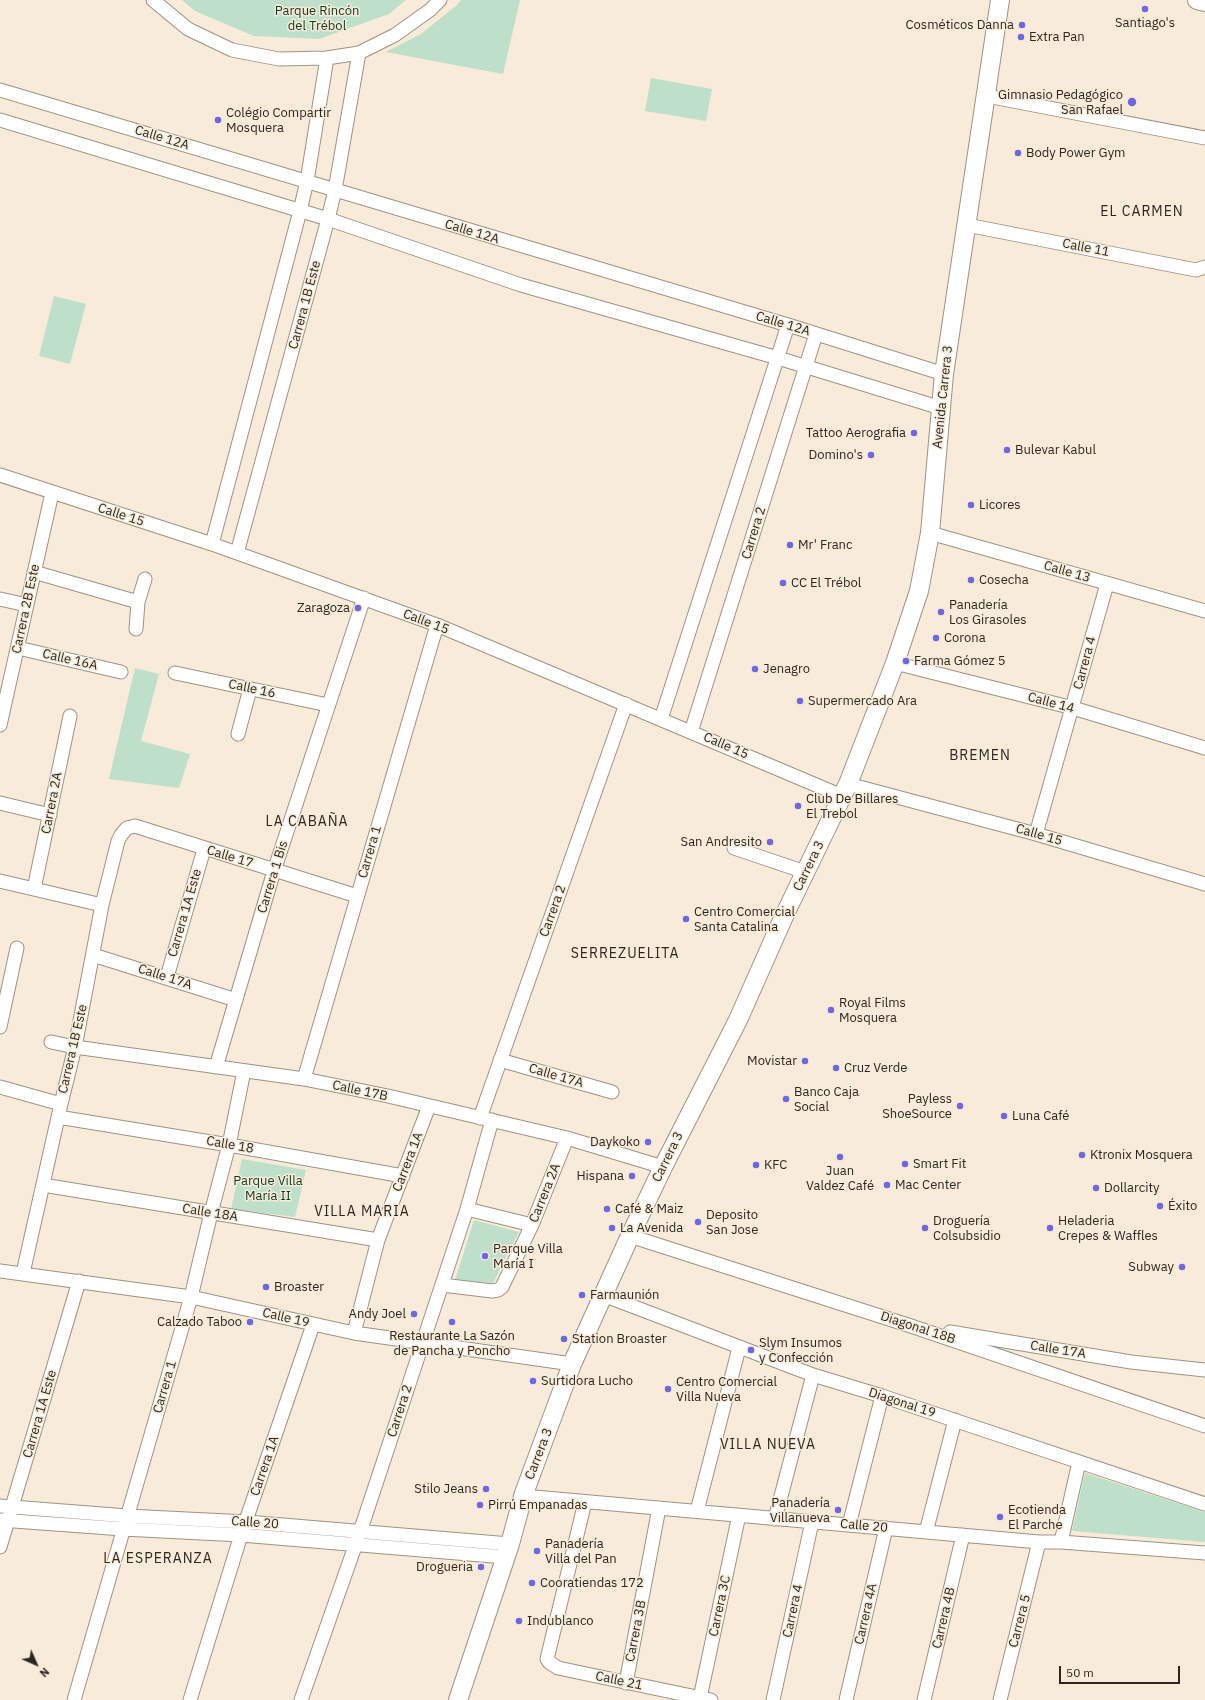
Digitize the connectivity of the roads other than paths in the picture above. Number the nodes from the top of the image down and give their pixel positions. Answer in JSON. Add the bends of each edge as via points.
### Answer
{"nodes":[{"id":1,"x":153,"y":0,"type":"edge"},
{"id":2,"x":440,"y":0,"type":"edge"},
{"id":3,"x":1000,"y":0,"type":"edge"},
{"id":4,"x":1197,"y":0,"type":"edge"},
{"id":5,"x":1205,"y":2,"type":"edge"},
{"id":6,"x":359,"y":53,"type":"junction"},
{"id":7,"x":327,"y":58,"type":"junction"},
{"id":8,"x":0,"y":90,"type":"edge"},
{"id":9,"x":987,"y":96,"type":"junction"},
{"id":10,"x":0,"y":120,"type":"edge"},
{"id":11,"x":1205,"y":138,"type":"edge"},
{"id":12,"x":307,"y":181,"type":"junction"},
{"id":13,"x":335,"y":190,"type":"junction"},
{"id":14,"x":300,"y":211,"type":"junction"},
{"id":15,"x":328,"y":219,"type":"junction"},
{"id":16,"x":967,"y":225,"type":"junction"},
{"id":17,"x":1204,"y":267,"type":"edge"},
{"id":18,"x":788,"y":325,"type":"junction"},
{"id":19,"x":816,"y":334,"type":"junction"},
{"id":20,"x":778,"y":358,"type":"junction"},
{"id":21,"x":806,"y":366,"type":"junction"},
{"id":22,"x":944,"y":374,"type":"junction"},
{"id":23,"x":941,"y":408,"type":"junction"},
{"id":24,"x":0,"y":475,"type":"edge"},
{"id":25,"x":52,"y":493,"type":"junction"},
{"id":26,"x":930,"y":533,"type":"junction"},
{"id":27,"x":212,"y":544,"type":"junction"},
{"id":28,"x":236,"y":553,"type":"junction"},
{"id":29,"x":34,"y":572,"type":"junction"},
{"id":30,"x":145,"y":579,"type":"dead end"},
{"id":31,"x":1107,"y":584,"type":"junction"},
{"id":32,"x":364,"y":598,"type":"junction"},
{"id":33,"x":0,"y":599,"type":"edge"},
{"id":34,"x":138,"y":602,"type":"junction"},
{"id":35,"x":27,"y":605,"type":"junction"},
{"id":36,"x":1205,"y":611,"type":"edge"},
{"id":37,"x":437,"y":625,"type":"junction"},
{"id":38,"x":136,"y":629,"type":"dead end"},
{"id":39,"x":18,"y":648,"type":"junction"},
{"id":40,"x":895,"y":663,"type":"junction"},
{"id":41,"x":122,"y":672,"type":"dead end"},
{"id":42,"x":175,"y":673,"type":"dead end"},
{"id":43,"x":5,"y":677,"type":"edge"},
{"id":44,"x":250,"y":689,"type":"junction"},
{"id":45,"x":626,"y":704,"type":"junction"},
{"id":46,"x":328,"y":705,"type":"junction"},
{"id":47,"x":1073,"y":708,"type":"junction"},
{"id":48,"x":70,"y":716,"type":"dead end"},
{"id":49,"x":662,"y":719,"type":"junction"},
{"id":50,"x":0,"y":725,"type":"edge"},
{"id":51,"x":691,"y":732,"type":"junction"},
{"id":52,"x":238,"y":734,"type":"dead end"},
{"id":53,"x":1205,"y":748,"type":"edge"},
{"id":54,"x":845,"y":790,"type":"junction"},
{"id":55,"x":0,"y":803,"type":"edge"},
{"id":56,"x":50,"y":815,"type":"junction"},
{"id":57,"x":127,"y":828,"type":"joint"},
{"id":58,"x":1036,"y":834,"type":"junction"},
{"id":59,"x":734,"y":848,"type":"dead end"},
{"id":60,"x":204,"y":849,"type":"junction"},
{"id":61,"x":274,"y":871,"type":"junction"},
{"id":62,"x":805,"y":872,"type":"junction"},
{"id":63,"x":0,"y":881,"type":"edge"},
{"id":64,"x":1204,"y":881,"type":"edge"},
{"id":65,"x":34,"y":889,"type":"junction"},
{"id":66,"x":357,"y":896,"type":"junction"},
{"id":67,"x":102,"y":905,"type":"junction"},
{"id":68,"x":17,"y":948,"type":"dead end"},
{"id":69,"x":93,"y":955,"type":"junction"},
{"id":70,"x":167,"y":977,"type":"junction"},
{"id":71,"x":236,"y":1000,"type":"junction"},
{"id":72,"x":2,"y":1011,"type":"edge"},
{"id":73,"x":0,"y":1027,"type":"edge"},
{"id":74,"x":51,"y":1042,"type":"dead end"},
{"id":75,"x":76,"y":1047,"type":"junction"},
{"id":76,"x":500,"y":1060,"type":"junction"},
{"id":77,"x":216,"y":1067,"type":"junction"},
{"id":78,"x":244,"y":1071,"type":"junction"},
{"id":79,"x":304,"y":1079,"type":"junction"},
{"id":80,"x":0,"y":1087,"type":"edge"},
{"id":81,"x":612,"y":1092,"type":"dead end"},
{"id":82,"x":61,"y":1104,"type":"junction"},
{"id":83,"x":429,"y":1106,"type":"junction"},
{"id":84,"x":58,"y":1117,"type":"junction"},
{"id":85,"x":486,"y":1119,"type":"junction"},
{"id":86,"x":567,"y":1138,"type":"junction"},
{"id":87,"x":229,"y":1145,"type":"junction"},
{"id":88,"x":663,"y":1167,"type":"junction"},
{"id":89,"x":403,"y":1176,"type":"junction"},
{"id":90,"x":43,"y":1185,"type":"junction"},
{"id":91,"x":467,"y":1209,"type":"junction"},
{"id":92,"x":211,"y":1213,"type":"junction"},
{"id":93,"x":532,"y":1225,"type":"junction"},
{"id":94,"x":630,"y":1236,"type":"junction"},
{"id":95,"x":378,"y":1240,"type":"junction"},
{"id":96,"x":0,"y":1271,"type":"edge"},
{"id":97,"x":23,"y":1273,"type":"junction"},
{"id":98,"x":79,"y":1281,"type":"junction"},
{"id":99,"x":442,"y":1285,"type":"junction"},
{"id":100,"x":602,"y":1295,"type":"junction"},
{"id":101,"x":192,"y":1297,"type":"junction"},
{"id":102,"x":313,"y":1325,"type":"junction"},
{"id":103,"x":911,"y":1326,"type":"junction"},
{"id":104,"x":354,"y":1333,"type":"junction"},
{"id":105,"x":422,"y":1342,"type":"junction"},
{"id":106,"x":739,"y":1348,"type":"junction"},
{"id":107,"x":572,"y":1364,"type":"junction"},
{"id":108,"x":1205,"y":1370,"type":"edge"},
{"id":109,"x":813,"y":1375,"type":"junction"},
{"id":110,"x":882,"y":1396,"type":"junction"},
{"id":111,"x":955,"y":1420,"type":"junction"},
{"id":112,"x":1205,"y":1426,"type":"edge"},
{"id":113,"x":1079,"y":1462,"type":"junction"},
{"id":114,"x":523,"y":1496,"type":"junction"},
{"id":115,"x":585,"y":1502,"type":"junction"},
{"id":116,"x":1205,"y":1504,"type":"edge"},
{"id":117,"x":6,"y":1507,"type":"edge"},
{"id":118,"x":659,"y":1508,"type":"junction"},
{"id":119,"x":697,"y":1511,"type":"junction"},
{"id":120,"x":739,"y":1515,"type":"junction"},
{"id":121,"x":127,"y":1516,"type":"junction"},
{"id":122,"x":775,"y":1518,"type":"junction"},
{"id":123,"x":4,"y":1521,"type":"edge"},
{"id":124,"x":247,"y":1522,"type":"junction"},
{"id":125,"x":812,"y":1522,"type":"junction"},
{"id":126,"x":849,"y":1525,"type":"junction"},
{"id":127,"x":886,"y":1528,"type":"junction"},
{"id":128,"x":123,"y":1529,"type":"junction"},
{"id":129,"x":926,"y":1532,"type":"junction"},
{"id":130,"x":241,"y":1534,"type":"junction"},
{"id":131,"x":963,"y":1535,"type":"junction"},
{"id":132,"x":358,"y":1538,"type":"junction"},
{"id":133,"x":1039,"y":1542,"type":"junction"},
{"id":134,"x":1061,"y":1542,"type":"junction"},
{"id":135,"x":0,"y":1547,"type":"edge"},
{"id":136,"x":507,"y":1550,"type":"junction"},
{"id":137,"x":1205,"y":1553,"type":"edge"},
{"id":138,"x":626,"y":1683,"type":"junction"},
{"id":139,"x":705,"y":1699,"type":"edge"},
{"id":140,"x":74,"y":1700,"type":"edge"},
{"id":141,"x":190,"y":1700,"type":"edge"},
{"id":142,"x":301,"y":1700,"type":"edge"},
{"id":143,"x":458,"y":1700,"type":"edge"},
{"id":144,"x":773,"y":1700,"type":"edge"},
{"id":145,"x":846,"y":1700,"type":"edge"},
{"id":146,"x":924,"y":1700,"type":"edge"},
{"id":147,"x":1000,"y":1700,"type":"edge"}],
"edges":[{"from":1,"to":7,"type":"street","via":[[188,29],[232,50],[279,60]]},
{"from":2,"to":6,"type":"street","via":[[395,35]]},
{"from":3,"to":9,"type":"main road","name":"Avenida Carrera 3"},
{"from":4,"to":5,"type":"main road"},
{"from":6,"to":7,"type":"street"},
{"from":6,"to":13,"type":"street","name":"Carrera 1B Este"},
{"from":7,"to":12,"type":"street"},
{"from":8,"to":12,"type":"street","name":"Calle 12A"},
{"from":9,"to":11,"type":"street"},
{"from":9,"to":16,"type":"main road","name":"Avenida Carrera 3"},
{"from":10,"to":14,"type":"street"},
{"from":12,"to":13,"type":"street","name":"Calle 12A"},
{"from":12,"to":14,"type":"street"},
{"from":13,"to":15,"type":"street","name":"Carrera 1B Este"},
{"from":13,"to":18,"type":"street","name":"Calle 12A"},
{"from":14,"to":15,"type":"street"},
{"from":14,"to":27,"type":"street"},
{"from":15,"to":20,"type":"street","via":[[521,285]]},
{"from":15,"to":28,"type":"street","name":"Carrera 1B Este"},
{"from":16,"to":17,"type":"street","name":"Calle 11","via":[[1196,270]]},
{"from":16,"to":22,"type":"main road","name":"Avenida Carrera 3"},
{"from":18,"to":19,"type":"street","name":"Calle 12A"},
{"from":18,"to":20,"type":"street"},
{"from":19,"to":21,"type":"street","name":"Carrera 2"},
{"from":19,"to":22,"type":"street","name":"Calle 12A"},
{"from":20,"to":21,"type":"street"},
{"from":20,"to":49,"type":"street"},
{"from":21,"to":23,"type":"street"},
{"from":21,"to":51,"type":"street","name":"Carrera 2"},
{"from":22,"to":23,"type":"main road","name":"Avenida Carrera 3"},
{"from":23,"to":26,"type":"main road","name":"Avenida Carrera 3"},
{"from":24,"to":25,"type":"street","name":"Calle 15"},
{"from":25,"to":27,"type":"street","name":"Calle 15"},
{"from":25,"to":29,"type":"street","name":"Carrera 2B Este"},
{"from":26,"to":31,"type":"street","name":"Calle 13"},
{"from":26,"to":40,"type":"main road","name":"Avenida Carrera 3","via":[[919,591]]},
{"from":27,"to":28,"type":"street","name":"Calle 15"},
{"from":28,"to":32,"type":"street","name":"Calle 15"},
{"from":29,"to":34,"type":"street"},
{"from":29,"to":35,"type":"street","name":"Carrera 2B Este"},
{"from":30,"to":34,"type":"street"},
{"from":31,"to":36,"type":"street","name":"Calle 13"},
{"from":31,"to":47,"type":"street","name":"Carrera 4"},
{"from":32,"to":37,"type":"street","name":"Calle 15"},
{"from":32,"to":46,"type":"street","name":"Carrera 1 Bis"},
{"from":33,"to":35,"type":"street"},
{"from":34,"to":38,"type":"street"},
{"from":35,"to":39,"type":"street","name":"Carrera 2B Este"},
{"from":37,"to":45,"type":"street","name":"Calle 15"},
{"from":37,"to":66,"type":"street","name":"Carrera 1"},
{"from":39,"to":41,"type":"street","name":"Calle 16A"},
{"from":39,"to":43,"type":"street","name":"Carrera 2B Este"},
{"from":40,"to":47,"type":"street","name":"Calle 14"},
{"from":40,"to":54,"type":"main road","name":"Avenida Carrera 3"},
{"from":42,"to":44,"type":"street","name":"Calle 16"},
{"from":43,"to":50,"type":"street","name":"Carrera 2B Este"},
{"from":44,"to":46,"type":"street","name":"Calle 16"},
{"from":44,"to":52,"type":"street"},
{"from":45,"to":49,"type":"street","name":"Calle 15"},
{"from":45,"to":76,"type":"street","name":"Carrera 2"},
{"from":46,"to":61,"type":"street","name":"Carrera 1 Bis"},
{"from":47,"to":53,"type":"street","name":"Calle 14"},
{"from":47,"to":58,"type":"street","name":"Carrera 4"},
{"from":48,"to":56,"type":"street","name":"Carrera 2A"},
{"from":49,"to":51,"type":"street","name":"Calle 15"},
{"from":51,"to":54,"type":"street","name":"Calle 15"},
{"from":54,"to":58,"type":"street","name":"Calle 15"},
{"from":54,"to":62,"type":"main road","name":"Carrera 3"},
{"from":55,"to":56,"type":"street"},
{"from":56,"to":65,"type":"street","name":"Carrera 2A"},
{"from":57,"to":60,"type":"street","name":"Calle 17","via":[[135,826]]},
{"from":57,"to":67,"type":"street","name":"Carrera 1B Este","via":[[118,841]]},
{"from":58,"to":64,"type":"street","name":"Calle 15"},
{"from":59,"to":62,"type":"street"},
{"from":60,"to":61,"type":"street","name":"Calle 17"},
{"from":60,"to":70,"type":"street","name":"Carrera 1A Este"},
{"from":61,"to":66,"type":"street","name":"Calle 17"},
{"from":61,"to":71,"type":"street","name":"Carrera 1 Bis"},
{"from":62,"to":88,"type":"main road","name":"Carrera 3","via":[[738,1020]]},
{"from":63,"to":65,"type":"street"},
{"from":65,"to":67,"type":"street"},
{"from":66,"to":79,"type":"street","name":"Carrera 1"},
{"from":67,"to":69,"type":"street","name":"Carrera 1B Este"},
{"from":68,"to":72,"type":"street"},
{"from":69,"to":70,"type":"street","name":"Calle 17A"},
{"from":69,"to":75,"type":"street","name":"Carrera 1B Este"},
{"from":70,"to":71,"type":"street","name":"Calle 17A"},
{"from":71,"to":77,"type":"street","name":"Carrera 1 Bis"},
{"from":72,"to":73,"type":"street"},
{"from":74,"to":75,"type":"street","name":"Calle 17B"},
{"from":75,"to":77,"type":"street","name":"Calle 17B"},
{"from":75,"to":82,"type":"street","name":"Carrera 1B Este"},
{"from":76,"to":81,"type":"street","name":"Calle 17A"},
{"from":76,"to":85,"type":"street","name":"Carrera 2"},
{"from":77,"to":78,"type":"street","name":"Calle 17B"},
{"from":78,"to":79,"type":"street","name":"Calle 17B"},
{"from":78,"to":87,"type":"street","name":"Carrera 1"},
{"from":79,"to":83,"type":"street","name":"Calle 17B"},
{"from":80,"to":82,"type":"street"},
{"from":82,"to":84,"type":"street","name":"Carrera 1B Este"},
{"from":83,"to":85,"type":"street","name":"Calle 17B"},
{"from":83,"to":89,"type":"street","name":"Carrera 1A"},
{"from":84,"to":87,"type":"street","name":"Calle 18"},
{"from":84,"to":90,"type":"street","name":"Carrera 1B Este"},
{"from":85,"to":86,"type":"street","name":"Calle 17B"},
{"from":85,"to":91,"type":"street","name":"Carrera 2"},
{"from":86,"to":88,"type":"street","name":"Calle 17B"},
{"from":86,"to":93,"type":"street","name":"Carrera 2A"},
{"from":87,"to":89,"type":"street","name":"Calle 18"},
{"from":87,"to":92,"type":"street","name":"Carrera 1"},
{"from":88,"to":94,"type":"main road","name":"Carrera 3"},
{"from":89,"to":95,"type":"street","name":"Carrera 1A"},
{"from":90,"to":92,"type":"street","name":"Calle 18A"},
{"from":90,"to":97,"type":"street","name":"Carrera 1B Este"},
{"from":91,"to":93,"type":"street"},
{"from":91,"to":99,"type":"street","name":"Carrera 2"},
{"from":92,"to":95,"type":"street","name":"Calle 18A"},
{"from":92,"to":101,"type":"street","name":"Carrera 1"},
{"from":93,"to":99,"type":"street","name":"Carrera 2A","via":[[498,1290]]},
{"from":94,"to":100,"type":"main road","name":"Carrera 3"},
{"from":94,"to":103,"type":"street","name":"Diagonal 18B"},
{"from":95,"to":104,"type":"street","name":"Carrera 1A"},
{"from":96,"to":97,"type":"street","name":"Calle 19"},
{"from":97,"to":98,"type":"street","name":"Calle 19"},
{"from":98,"to":101,"type":"street","name":"Calle 19"},
{"from":98,"to":117,"type":"street","name":"Carrera 1A Este"},
{"from":99,"to":105,"type":"street","name":"Carrera 2"},
{"from":100,"to":106,"type":"street","name":"Diagonal 19"},
{"from":100,"to":107,"type":"main road","name":"Carrera 3"},
{"from":101,"to":102,"type":"street","name":"Calle 19"},
{"from":101,"to":121,"type":"street","name":"Carrera 1"},
{"from":102,"to":104,"type":"street","name":"Calle 19"},
{"from":102,"to":124,"type":"street","name":"Carrera 1A"},
{"from":103,"to":108,"type":"street","name":"Calle 17A","via":[[1131,1362]]},
{"from":103,"to":112,"type":"street","name":"Diagonal 18B"},
{"from":104,"to":105,"type":"street","name":"Calle 19"},
{"from":105,"to":107,"type":"street","name":"Calle 19"},
{"from":105,"to":132,"type":"street","name":"Carrera 2"},
{"from":106,"to":109,"type":"street","name":"Diagonal 19"},
{"from":106,"to":119,"type":"street"},
{"from":107,"to":114,"type":"main road","name":"Carrera 3"},
{"from":109,"to":110,"type":"street","name":"Diagonal 19"},
{"from":109,"to":122,"type":"street"},
{"from":110,"to":111,"type":"street","name":"Diagonal 19"},
{"from":110,"to":126,"type":"street"},
{"from":111,"to":113,"type":"street","name":"Diagonal 19"},
{"from":111,"to":129,"type":"street"},
{"from":113,"to":116,"type":"street","name":"Diagonal 19"},
{"from":113,"to":134,"type":"street"},
{"from":114,"to":115,"type":"street","name":"Calle 20"},
{"from":114,"to":136,"type":"main road","name":"Carrera 3"},
{"from":115,"to":118,"type":"street","name":"Calle 20"},
{"from":115,"to":138,"type":"street","name":"Calle 21","via":[[547,1659],[558,1668]]},
{"from":117,"to":121,"type":"street","name":"Calle 20"},
{"from":117,"to":123,"type":"street","name":"Carrera 1A Este"},
{"from":118,"to":119,"type":"street","name":"Calle 20"},
{"from":118,"to":138,"type":"street","name":"Carrera 3B"},
{"from":119,"to":120,"type":"street","name":"Calle 20"},
{"from":120,"to":122,"type":"street","name":"Calle 20"},
{"from":120,"to":139,"type":"street","name":"Carrera 3C"},
{"from":121,"to":124,"type":"street","name":"Calle 20"},
{"from":121,"to":128,"type":"street","name":"Carrera 1"},
{"from":122,"to":125,"type":"street","name":"Calle 20"},
{"from":123,"to":128,"type":"street","name":"Calle 20"},
{"from":123,"to":135,"type":"street","name":"Carrera 1A Este"},
{"from":124,"to":130,"type":"street","name":"Carrera 1A"},
{"from":124,"to":132,"type":"street","name":"Calle 20"},
{"from":125,"to":126,"type":"street","name":"Calle 20"},
{"from":125,"to":144,"type":"street","name":"Carrera 4"},
{"from":126,"to":127,"type":"street","name":"Calle 20"},
{"from":127,"to":129,"type":"street","name":"Calle 20"},
{"from":127,"to":145,"type":"street","name":"Carrera 4A"},
{"from":128,"to":130,"type":"street","name":"Calle 20"},
{"from":128,"to":140,"type":"street","name":"Carrera 1"},
{"from":129,"to":131,"type":"street","name":"Calle 20"},
{"from":130,"to":132,"type":"street","name":"Calle 20"},
{"from":130,"to":141,"type":"street","name":"Carrera 1A"},
{"from":131,"to":133,"type":"street","name":"Calle 20"},
{"from":131,"to":146,"type":"street","name":"Carrera 4B"},
{"from":132,"to":136,"type":"street","name":"Calle 20"},
{"from":132,"to":142,"type":"street","name":"Carrera 2"},
{"from":133,"to":134,"type":"street","name":"Calle 20"},
{"from":133,"to":147,"type":"street","name":"Carrera 5"},
{"from":134,"to":137,"type":"street","name":"Calle 20"},
{"from":136,"to":143,"type":"main road","name":"Carrera 3"},
{"from":138,"to":139,"type":"street","name":"Calle 21"}]}
